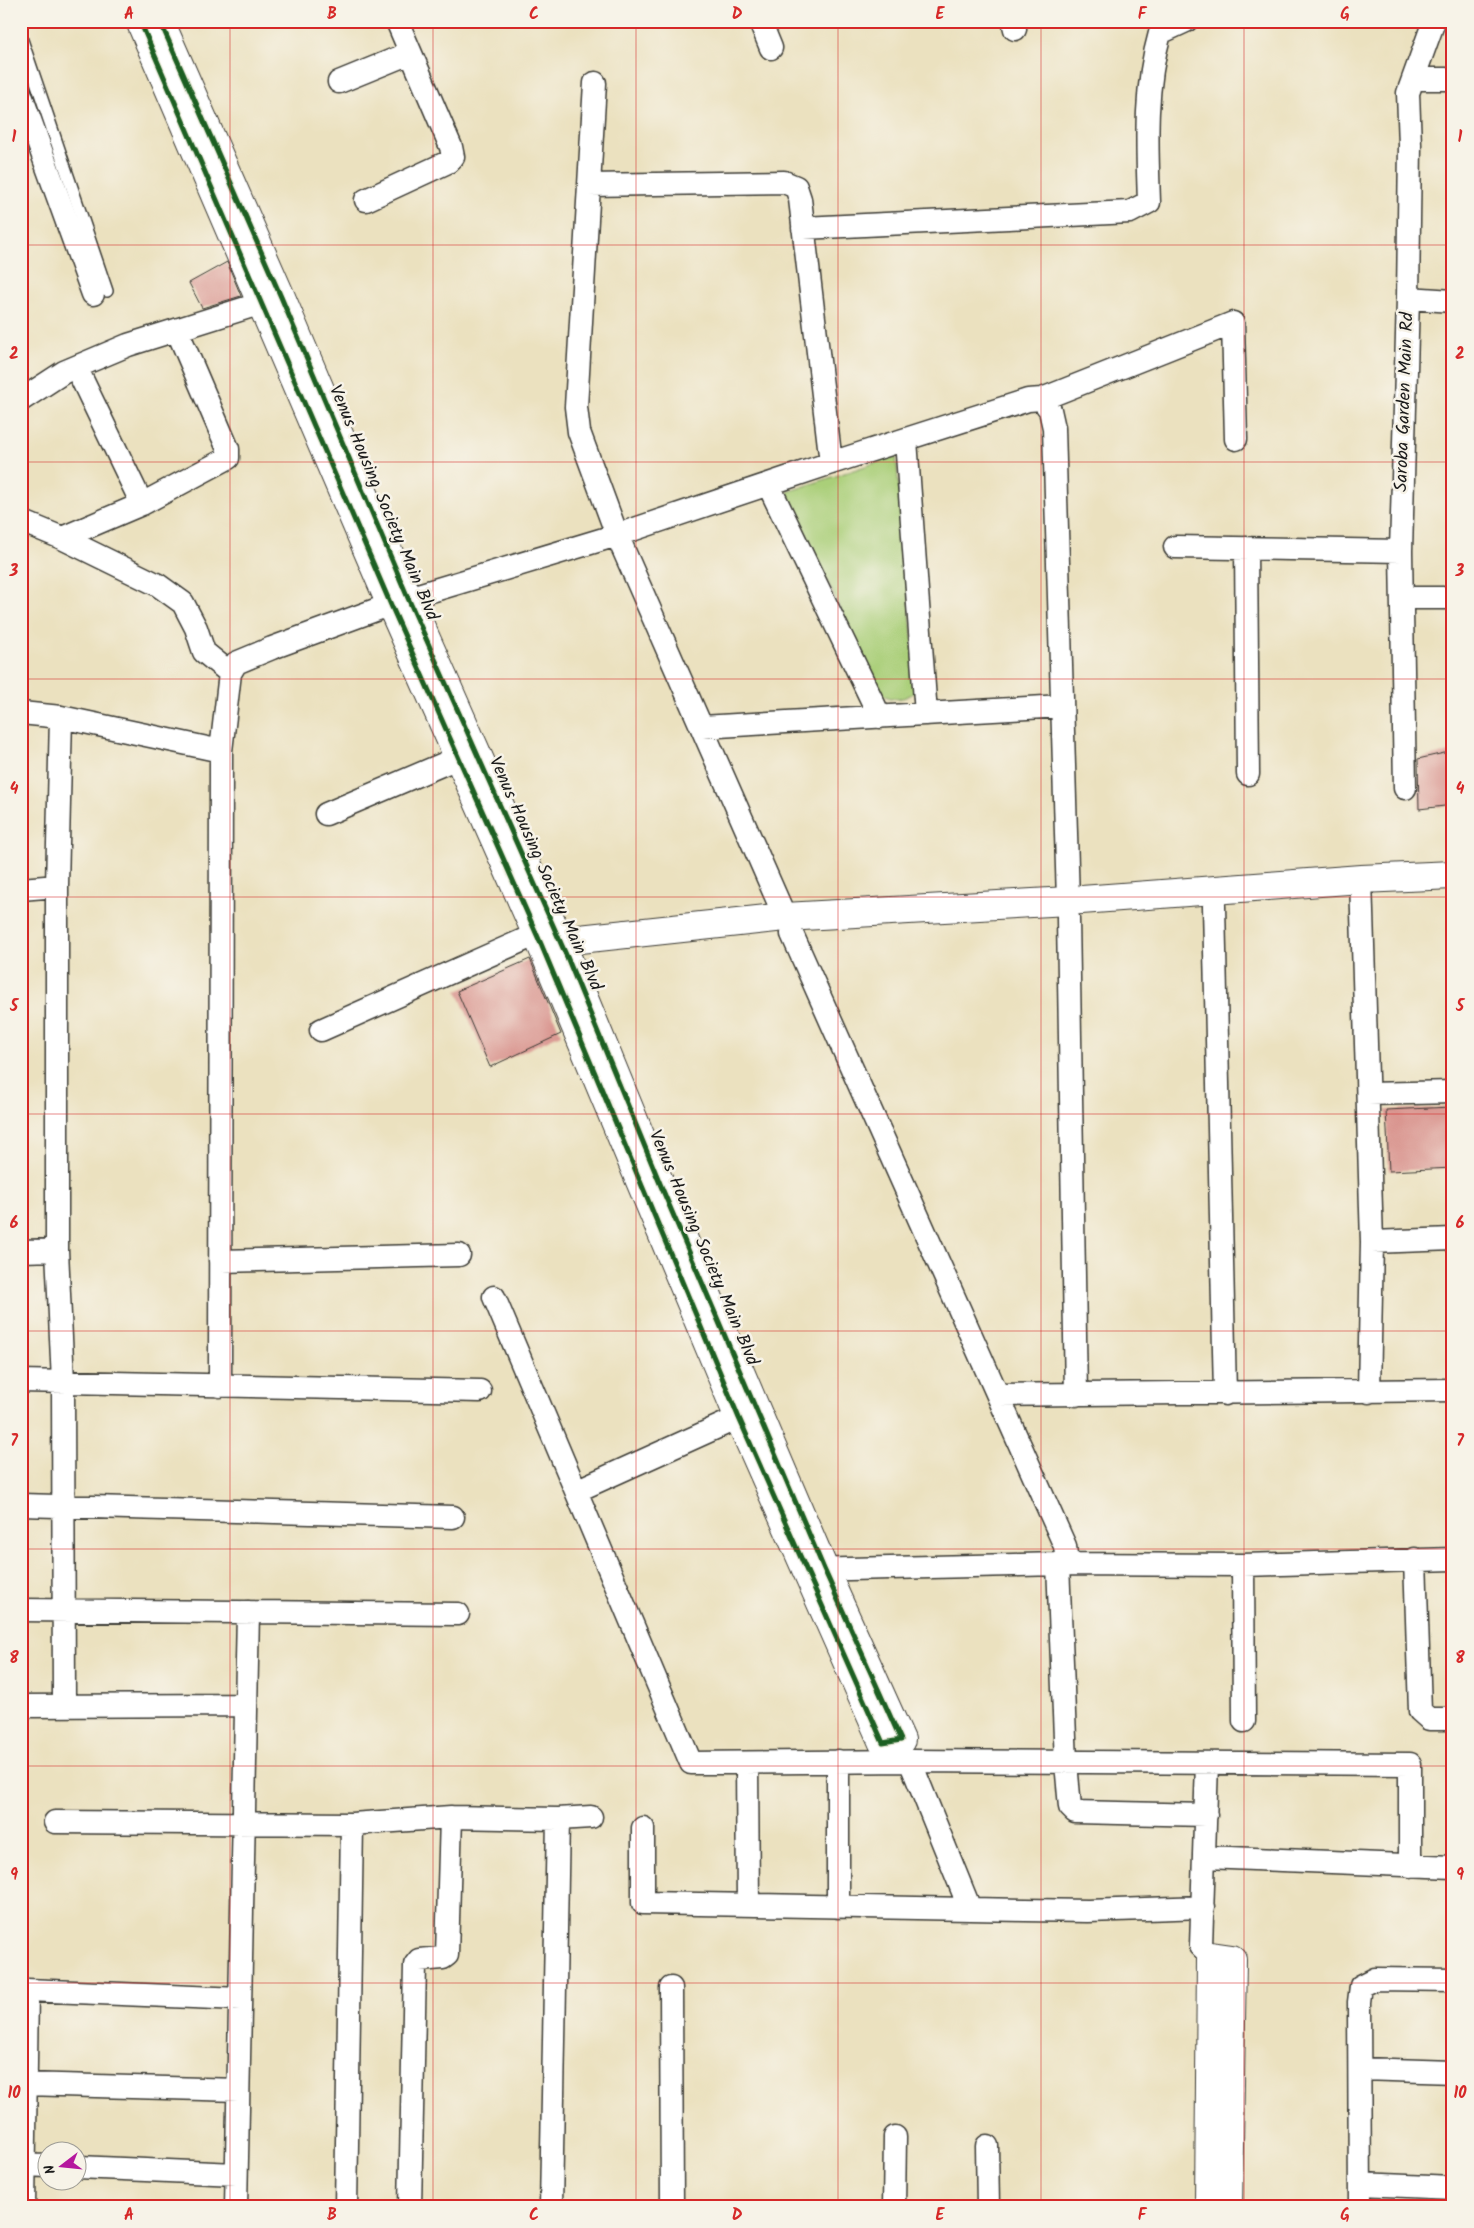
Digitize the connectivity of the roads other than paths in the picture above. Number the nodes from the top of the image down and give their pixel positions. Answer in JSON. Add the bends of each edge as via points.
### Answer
{"nodes":[{"id":1,"x":140,"y":21,"type":"edge"},
{"id":2,"x":160,"y":21,"type":"edge"},
{"id":3,"x":397,"y":21,"type":"edge"},
{"id":4,"x":760,"y":21,"type":"edge"},
{"id":5,"x":1186,"y":21,"type":"edge"},
{"id":6,"x":1434,"y":21,"type":"edge"},
{"id":7,"x":21,"y":38,"type":"edge"},
{"id":8,"x":771,"y":48,"type":"dead end"},
{"id":9,"x":410,"y":53,"type":"junction"},
{"id":10,"x":1413,"y":79,"type":"junction"},
{"id":11,"x":1453,"y":79,"type":"edge"},
{"id":12,"x":339,"y":82,"type":"dead end"},
{"id":13,"x":595,"y":83,"type":"dead end"},
{"id":14,"x":21,"y":94,"type":"edge"},
{"id":15,"x":589,"y":185,"type":"junction"},
{"id":16,"x":366,"y":200,"type":"dead end"},
{"id":17,"x":803,"y":228,"type":"junction"},
{"id":18,"x":100,"y":293,"type":"joint"},
{"id":19,"x":1408,"y":298,"type":"junction"},
{"id":20,"x":271,"y":300,"type":"junction"},
{"id":21,"x":1453,"y":301,"type":"edge"},
{"id":22,"x":177,"y":330,"type":"junction"},
{"id":23,"x":76,"y":367,"type":"junction"},
{"id":24,"x":1042,"y":399,"type":"junction"},
{"id":25,"x":21,"y":400,"type":"edge"},
{"id":26,"x":1236,"y":439,"type":"dead end"},
{"id":27,"x":906,"y":440,"type":"junction"},
{"id":28,"x":832,"y":463,"type":"junction"},
{"id":29,"x":768,"y":484,"type":"junction"},
{"id":30,"x":142,"y":504,"type":"junction"},
{"id":31,"x":21,"y":521,"type":"edge"},
{"id":32,"x":617,"y":535,"type":"junction"},
{"id":33,"x":62,"y":538,"type":"junction"},
{"id":34,"x":1175,"y":547,"type":"dead end"},
{"id":35,"x":1246,"y":548,"type":"junction"},
{"id":36,"x":1401,"y":551,"type":"junction"},
{"id":37,"x":1402,"y":598,"type":"junction"},
{"id":38,"x":1453,"y":598,"type":"edge"},
{"id":39,"x":399,"y":602,"type":"junction"},
{"id":40,"x":230,"y":673,"type":"junction"},
{"id":41,"x":1062,"y":706,"type":"junction"},
{"id":42,"x":21,"y":713,"type":"edge"},
{"id":43,"x":926,"y":714,"type":"junction"},
{"id":44,"x":62,"y":717,"type":"junction"},
{"id":45,"x":880,"y":717,"type":"junction"},
{"id":46,"x":702,"y":727,"type":"junction"},
{"id":47,"x":220,"y":751,"type":"junction"},
{"id":48,"x":468,"y":754,"type":"junction"},
{"id":49,"x":1248,"y":774,"type":"dead end"},
{"id":50,"x":1405,"y":788,"type":"dead end"},
{"id":51,"x":326,"y":814,"type":"dead end"},
{"id":52,"x":1453,"y":875,"type":"edge"},
{"id":53,"x":57,"y":886,"type":"junction"},
{"id":54,"x":21,"y":888,"type":"edge"},
{"id":55,"x":1361,"y":888,"type":"junction"},
{"id":56,"x":1453,"y":891,"type":"edge"},
{"id":57,"x":1213,"y":899,"type":"junction"},
{"id":58,"x":1068,"y":909,"type":"junction"},
{"id":59,"x":789,"y":926,"type":"junction"},
{"id":60,"x":550,"y":947,"type":"junction"},
{"id":61,"x":322,"y":1030,"type":"dead end"},
{"id":62,"x":1453,"y":1092,"type":"edge"},
{"id":63,"x":1368,"y":1094,"type":"junction"},
{"id":64,"x":1453,"y":1240,"type":"edge"},
{"id":65,"x":1372,"y":1242,"type":"junction"},
{"id":66,"x":57,"y":1250,"type":"junction"},
{"id":67,"x":21,"y":1252,"type":"edge"},
{"id":68,"x":459,"y":1255,"type":"dead end"},
{"id":69,"x":220,"y":1261,"type":"junction"},
{"id":70,"x":494,"y":1298,"type":"dead end"},
{"id":71,"x":21,"y":1381,"type":"edge"},
{"id":72,"x":63,"y":1382,"type":"junction"},
{"id":73,"x":220,"y":1386,"type":"junction"},
{"id":74,"x":1453,"y":1390,"type":"edge"},
{"id":75,"x":480,"y":1392,"type":"dead end"},
{"id":76,"x":1370,"y":1392,"type":"junction"},
{"id":77,"x":1225,"y":1394,"type":"junction"},
{"id":78,"x":998,"y":1395,"type":"junction"},
{"id":79,"x":1076,"y":1395,"type":"junction"},
{"id":80,"x":748,"y":1414,"type":"junction"},
{"id":81,"x":576,"y":1491,"type":"junction"},
{"id":82,"x":21,"y":1505,"type":"edge"},
{"id":83,"x":64,"y":1505,"type":"junction"},
{"id":84,"x":453,"y":1517,"type":"dead end"},
{"id":85,"x":1415,"y":1559,"type":"junction"},
{"id":86,"x":1453,"y":1559,"type":"edge"},
{"id":87,"x":1062,"y":1564,"type":"junction"},
{"id":88,"x":1243,"y":1565,"type":"junction"},
{"id":89,"x":816,"y":1570,"type":"junction"},
{"id":90,"x":21,"y":1610,"type":"edge"},
{"id":91,"x":64,"y":1610,"type":"junction"},
{"id":92,"x":248,"y":1612,"type":"junction"},
{"id":93,"x":458,"y":1614,"type":"dead end"},
{"id":94,"x":246,"y":1705,"type":"junction"},
{"id":95,"x":21,"y":1706,"type":"edge"},
{"id":96,"x":64,"y":1706,"type":"junction"},
{"id":97,"x":1453,"y":1719,"type":"edge"},
{"id":98,"x":1244,"y":1721,"type":"dead end"},
{"id":99,"x":898,"y":1748,"type":"junction"},
{"id":100,"x":838,"y":1761,"type":"junction"},
{"id":101,"x":747,"y":1762,"type":"junction"},
{"id":102,"x":1066,"y":1763,"type":"junction"},
{"id":103,"x":1207,"y":1763,"type":"junction"},
{"id":104,"x":1206,"y":1815,"type":"junction"},
{"id":105,"x":451,"y":1817,"type":"junction"},
{"id":106,"x":592,"y":1817,"type":"dead end"},
{"id":107,"x":558,"y":1819,"type":"junction"},
{"id":108,"x":55,"y":1822,"type":"dead end"},
{"id":109,"x":244,"y":1824,"type":"junction"},
{"id":110,"x":352,"y":1824,"type":"junction"},
{"id":111,"x":643,"y":1828,"type":"dead end"},
{"id":112,"x":1206,"y":1858,"type":"junction"},
{"id":113,"x":1410,"y":1866,"type":"junction"},
{"id":114,"x":1453,"y":1867,"type":"edge"},
{"id":115,"x":748,"y":1905,"type":"junction"},
{"id":116,"x":838,"y":1907,"type":"junction"},
{"id":117,"x":1203,"y":1907,"type":"junction"},
{"id":118,"x":970,"y":1909,"type":"junction"},
{"id":119,"x":1211,"y":1956,"type":"junction"},
{"id":120,"x":1453,"y":1980,"type":"edge"},
{"id":121,"x":671,"y":1988,"type":"dead end"},
{"id":122,"x":24,"y":1990,"type":"edge"},
{"id":123,"x":240,"y":1998,"type":"junction"},
{"id":124,"x":1361,"y":2069,"type":"junction"},
{"id":125,"x":1453,"y":2072,"type":"edge"},
{"id":126,"x":25,"y":2084,"type":"junction"},
{"id":127,"x":238,"y":2090,"type":"junction"},
{"id":128,"x":895,"y":2137,"type":"dead end"},
{"id":129,"x":987,"y":2146,"type":"dead end"},
{"id":130,"x":24,"y":2165,"type":"junction"},
{"id":131,"x":38,"y":2166,"type":"edge"},
{"id":132,"x":88,"y":2167,"type":"edge"},
{"id":133,"x":236,"y":2174,"type":"junction"},
{"id":134,"x":1360,"y":2184,"type":"junction"},
{"id":135,"x":1453,"y":2188,"type":"edge"},
{"id":136,"x":24,"y":2207,"type":"edge"},
{"id":137,"x":236,"y":2207,"type":"edge"},
{"id":138,"x":346,"y":2207,"type":"edge"},
{"id":139,"x":410,"y":2207,"type":"edge"},
{"id":140,"x":551,"y":2207,"type":"edge"},
{"id":141,"x":672,"y":2207,"type":"edge"},
{"id":142,"x":894,"y":2207,"type":"edge"},
{"id":143,"x":988,"y":2207,"type":"edge"},
{"id":144,"x":1209,"y":2207,"type":"edge"},
{"id":145,"x":1228,"y":2207,"type":"edge"},
{"id":146,"x":1360,"y":2207,"type":"edge"}],
"edges":[{"from":1,"to":20,"type":"street","name":"Venus Housing Society Main Blvd"},
{"from":2,"to":20,"type":"street","name":"Venus Housing Society Main Blvd"},
{"from":3,"to":9,"type":"street"},
{"from":4,"to":8,"type":"street"},
{"from":5,"to":17,"type":"street","via":[[1160,33],[1152,62],[1146,124],[1149,202],[1130,212]]},
{"from":6,"to":10,"type":"street","name":"Saroba Garden Main Rd"},
{"from":7,"to":18,"type":"lane"},
{"from":9,"to":12,"type":"street"},
{"from":9,"to":16,"type":"street","via":[[453,157]]},
{"from":10,"to":11,"type":"street"},
{"from":10,"to":19,"type":"street","name":"Saroba Garden Main Rd","via":[[1408,93]]},
{"from":13,"to":15,"type":"street"},
{"from":14,"to":18,"type":"street"},
{"from":15,"to":17,"type":"street","via":[[784,182],[796,187]]},
{"from":15,"to":32,"type":"street","via":[[576,407],[579,432]]},
{"from":17,"to":28,"type":"street"},
{"from":19,"to":21,"type":"street"},
{"from":19,"to":36,"type":"street","name":"Saroba Garden Main Rd"},
{"from":20,"to":22,"type":"street"},
{"from":20,"to":39,"type":"street","name":"Venus Housing Society Main Blvd"},
{"from":22,"to":23,"type":"street","via":[[128,345]]},
{"from":22,"to":30,"type":"street","via":[[228,449],[228,458]]},
{"from":23,"to":25,"type":"street"},
{"from":23,"to":30,"type":"street"},
{"from":24,"to":26,"type":"street","via":[[1233,323]]},
{"from":24,"to":27,"type":"street","via":[[1028,400]]},
{"from":24,"to":41,"type":"street","via":[[1050,410],[1054,428]]},
{"from":27,"to":28,"type":"street"},
{"from":27,"to":43,"type":"street"},
{"from":28,"to":29,"type":"street"},
{"from":29,"to":32,"type":"street"},
{"from":29,"to":45,"type":"street"},
{"from":30,"to":33,"type":"street"},
{"from":31,"to":33,"type":"street"},
{"from":32,"to":39,"type":"street"},
{"from":32,"to":46,"type":"street"},
{"from":33,"to":40,"type":"street","via":[[158,585],[183,604],[204,652]]},
{"from":34,"to":35,"type":"street"},
{"from":35,"to":36,"type":"street"},
{"from":35,"to":49,"type":"street"},
{"from":36,"to":37,"type":"street","name":"Saroba Garden Main Rd"},
{"from":37,"to":38,"type":"street"},
{"from":37,"to":50,"type":"street","name":"Saroba Garden Main Rd"},
{"from":39,"to":40,"type":"street","via":[[236,663]]},
{"from":39,"to":48,"type":"street","name":"Venus Housing Society Main Blvd"},
{"from":40,"to":47,"type":"street"},
{"from":41,"to":43,"type":"street"},
{"from":41,"to":58,"type":"street"},
{"from":42,"to":44,"type":"street"},
{"from":43,"to":45,"type":"street"},
{"from":44,"to":47,"type":"street"},
{"from":44,"to":53,"type":"street"},
{"from":45,"to":46,"type":"street"},
{"from":46,"to":59,"type":"street"},
{"from":47,"to":69,"type":"street"},
{"from":48,"to":51,"type":"street"},
{"from":48,"to":60,"type":"street","name":"Venus Housing Society Main Blvd"},
{"from":52,"to":55,"type":"street"},
{"from":53,"to":54,"type":"street"},
{"from":53,"to":66,"type":"street"},
{"from":55,"to":56,"type":"street"},
{"from":55,"to":57,"type":"street"},
{"from":55,"to":63,"type":"street"},
{"from":57,"to":58,"type":"street"},
{"from":57,"to":77,"type":"street"},
{"from":58,"to":59,"type":"street"},
{"from":58,"to":79,"type":"street"},
{"from":59,"to":60,"type":"street"},
{"from":59,"to":78,"type":"street"},
{"from":60,"to":61,"type":"street"},
{"from":60,"to":80,"type":"street","name":"Venus Housing Society Main Blvd","via":[[661,1186]]},
{"from":62,"to":63,"type":"street"},
{"from":63,"to":65,"type":"street"},
{"from":64,"to":65,"type":"street"},
{"from":65,"to":76,"type":"street"},
{"from":66,"to":67,"type":"street"},
{"from":66,"to":72,"type":"street"},
{"from":68,"to":69,"type":"street"},
{"from":69,"to":73,"type":"street"},
{"from":70,"to":81,"type":"street"},
{"from":71,"to":72,"type":"street"},
{"from":72,"to":73,"type":"street"},
{"from":72,"to":83,"type":"street"},
{"from":73,"to":75,"type":"street"},
{"from":74,"to":76,"type":"street"},
{"from":76,"to":77,"type":"street"},
{"from":77,"to":79,"type":"street"},
{"from":78,"to":79,"type":"street"},
{"from":78,"to":87,"type":"street","via":[[1065,1546]]},
{"from":80,"to":81,"type":"street"},
{"from":80,"to":89,"type":"street","name":"Venus Housing Society Main Blvd"},
{"from":81,"to":101,"type":"street","via":[[691,1763]]},
{"from":82,"to":83,"type":"street"},
{"from":83,"to":84,"type":"street"},
{"from":83,"to":91,"type":"street"},
{"from":85,"to":86,"type":"street"},
{"from":85,"to":88,"type":"street"},
{"from":85,"to":97,"type":"street","via":[[1420,1711],[1429,1719]]},
{"from":87,"to":88,"type":"street"},
{"from":87,"to":89,"type":"street"},
{"from":87,"to":102,"type":"street"},
{"from":88,"to":98,"type":"street"},
{"from":89,"to":99,"type":"street","name":"Venus Housing Society Main Blvd"},
{"from":90,"to":91,"type":"street"},
{"from":91,"to":92,"type":"street"},
{"from":91,"to":96,"type":"street"},
{"from":92,"to":93,"type":"street"},
{"from":92,"to":94,"type":"street"},
{"from":94,"to":96,"type":"street"},
{"from":94,"to":109,"type":"street"},
{"from":95,"to":96,"type":"street"},
{"from":99,"to":100,"type":"street"},
{"from":99,"to":102,"type":"street"},
{"from":99,"to":118,"type":"street"},
{"from":100,"to":101,"type":"street"},
{"from":100,"to":116,"type":"street"},
{"from":101,"to":115,"type":"street"},
{"from":102,"to":103,"type":"street"},
{"from":102,"to":104,"type":"street","via":[[1070,1807],[1075,1812]]},
{"from":103,"to":104,"type":"street"},
{"from":103,"to":113,"type":"street","via":[[1410,1764]]},
{"from":104,"to":112,"type":"street"},
{"from":105,"to":107,"type":"street"},
{"from":105,"to":110,"type":"street"},
{"from":105,"to":139,"type":"street","via":[[446,1956],[419,1960],[415,1965]]},
{"from":106,"to":107,"type":"street"},
{"from":107,"to":140,"type":"street"},
{"from":108,"to":109,"type":"street"},
{"from":109,"to":110,"type":"street"},
{"from":109,"to":123,"type":"street"},
{"from":110,"to":138,"type":"street"},
{"from":111,"to":115,"type":"street","via":[[643,1903]]},
{"from":112,"to":113,"type":"street"},
{"from":112,"to":117,"type":"street"},
{"from":113,"to":114,"type":"street"},
{"from":115,"to":116,"type":"street"},
{"from":116,"to":118,"type":"street"},
{"from":117,"to":118,"type":"street","via":[[1088,1911]]},
{"from":117,"to":119,"type":"street","via":[[1201,1946]]},
{"from":119,"to":144,"type":"street"},
{"from":119,"to":145,"type":"street","via":[[1232,1958]]},
{"from":120,"to":124,"type":"street","via":[[1375,1979],[1361,1986]]},
{"from":121,"to":141,"type":"street"},
{"from":122,"to":123,"type":"street"},
{"from":122,"to":126,"type":"street"},
{"from":123,"to":127,"type":"street"},
{"from":124,"to":125,"type":"street"},
{"from":124,"to":134,"type":"street"},
{"from":126,"to":127,"type":"street"},
{"from":126,"to":130,"type":"street"},
{"from":127,"to":133,"type":"street"},
{"from":128,"to":142,"type":"street"},
{"from":129,"to":143,"type":"street"},
{"from":130,"to":131,"type":"street"},
{"from":130,"to":136,"type":"street"},
{"from":132,"to":133,"type":"street"},
{"from":133,"to":137,"type":"street"},
{"from":134,"to":135,"type":"street"},
{"from":134,"to":146,"type":"street"}]}
